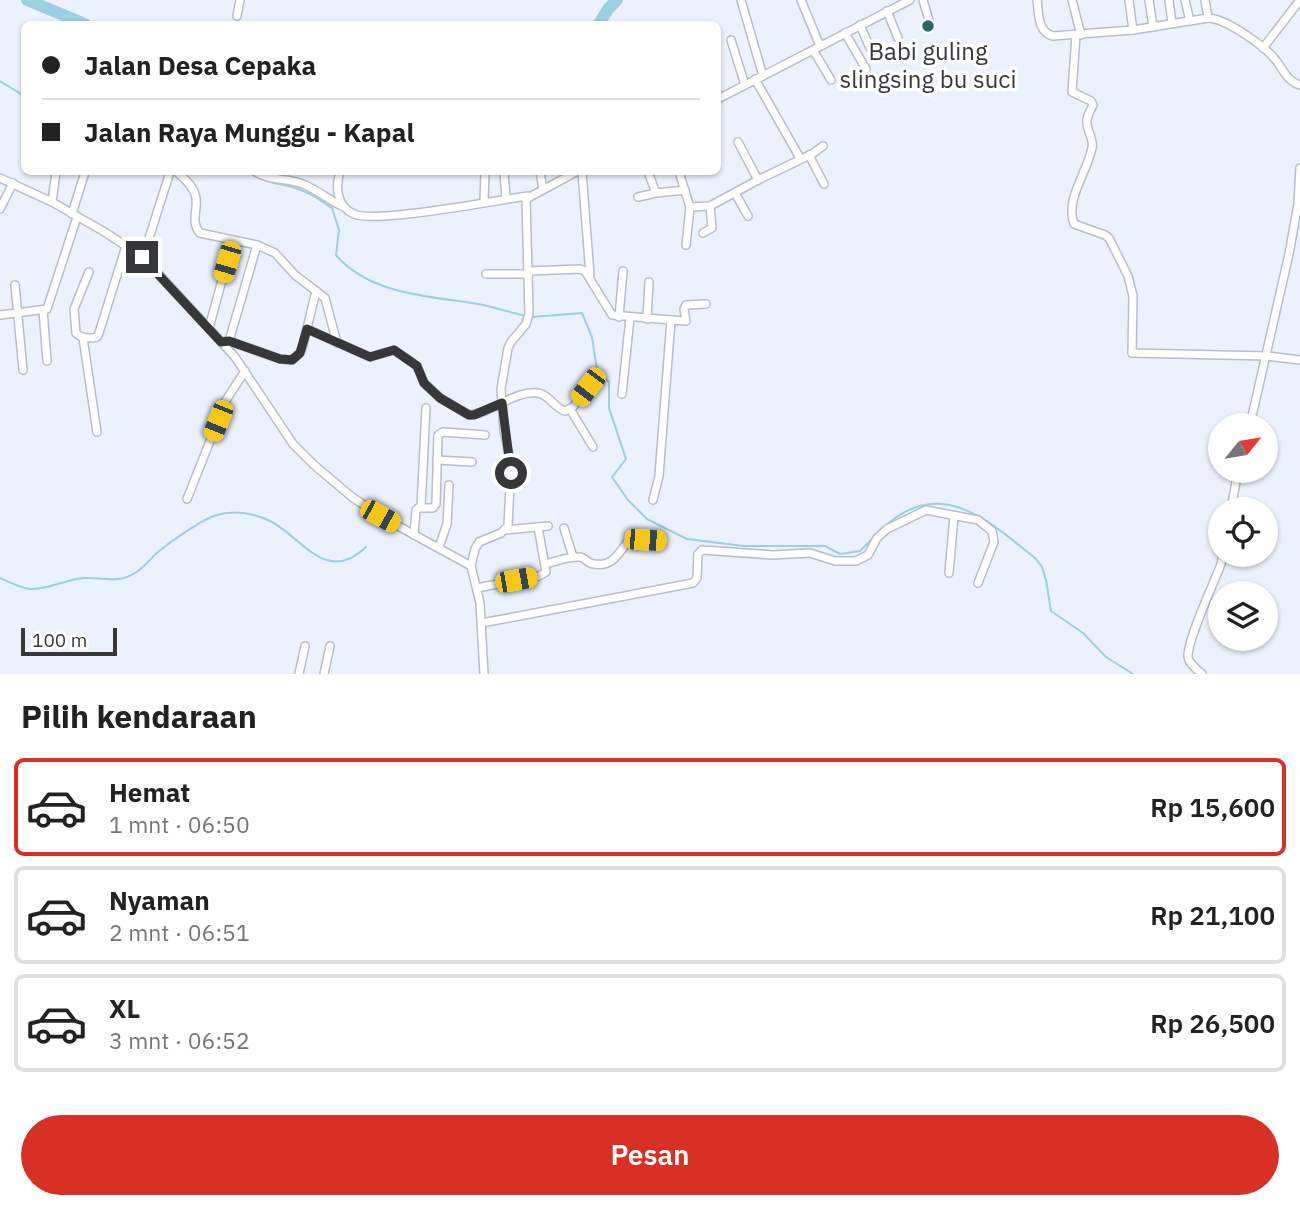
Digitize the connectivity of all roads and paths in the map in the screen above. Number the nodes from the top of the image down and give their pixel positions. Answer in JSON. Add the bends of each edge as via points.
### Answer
{"nodes":[{"id":1,"x":240,"y":0,"type":"edge"},
{"id":2,"x":741,"y":0,"type":"edge"},
{"id":3,"x":801,"y":0,"type":"edge"},
{"id":4,"x":910,"y":0,"type":"edge"},
{"id":5,"x":923,"y":0,"type":"edge"},
{"id":6,"x":1037,"y":0,"type":"edge"},
{"id":7,"x":1072,"y":0,"type":"edge"},
{"id":8,"x":1129,"y":0,"type":"edge"},
{"id":9,"x":1149,"y":0,"type":"edge"},
{"id":10,"x":1169,"y":0,"type":"edge"},
{"id":11,"x":1185,"y":0,"type":"edge"},
{"id":12,"x":1205,"y":0,"type":"edge"},
{"id":13,"x":1300,"y":0,"type":"edge"},
{"id":14,"x":891,"y":6,"type":"edge"},
{"id":15,"x":237,"y":16,"type":"dead end"},
{"id":16,"x":1208,"y":18,"type":"junction"},
{"id":17,"x":1190,"y":21,"type":"junction"},
{"id":18,"x":1172,"y":23,"type":"junction"},
{"id":19,"x":860,"y":25,"type":"junction"},
{"id":20,"x":931,"y":27,"type":"dead end"},
{"id":21,"x":1153,"y":27,"type":"junction"},
{"id":22,"x":1133,"y":30,"type":"junction"},
{"id":23,"x":845,"y":33,"type":"junction"},
{"id":24,"x":1079,"y":35,"type":"junction"},
{"id":25,"x":898,"y":38,"type":"dead end"},
{"id":26,"x":731,"y":40,"type":"dead end"},
{"id":27,"x":817,"y":48,"type":"junction"},
{"id":28,"x":870,"y":48,"type":"dead end"},
{"id":29,"x":1263,"y":48,"type":"junction"},
{"id":30,"x":866,"y":69,"type":"dead end"},
{"id":31,"x":759,"y":78,"type":"junction"},
{"id":32,"x":831,"y":80,"type":"dead end"},
{"id":33,"x":745,"y":85,"type":"junction"},
{"id":34,"x":1300,"y":85,"type":"edge"},
{"id":35,"x":721,"y":97,"type":"edge"},
{"id":36,"x":738,"y":142,"type":"dead end"},
{"id":37,"x":823,"y":146,"type":"dead end"},
{"id":38,"x":809,"y":155,"type":"junction"},
{"id":39,"x":800,"y":158,"type":"junction"},
{"id":40,"x":1300,"y":168,"type":"edge"},
{"id":41,"x":56,"y":175,"type":"edge"},
{"id":42,"x":84,"y":175,"type":"edge"},
{"id":43,"x":169,"y":175,"type":"edge"},
{"id":44,"x":180,"y":175,"type":"edge"},
{"id":45,"x":262,"y":175,"type":"edge"},
{"id":46,"x":340,"y":175,"type":"edge"},
{"id":47,"x":485,"y":175,"type":"edge"},
{"id":48,"x":505,"y":175,"type":"edge"},
{"id":49,"x":541,"y":175,"type":"edge"},
{"id":50,"x":570,"y":175,"type":"edge"},
{"id":51,"x":582,"y":175,"type":"edge"},
{"id":52,"x":649,"y":175,"type":"edge"},
{"id":53,"x":680,"y":175,"type":"edge"},
{"id":54,"x":0,"y":178,"type":"edge"},
{"id":55,"x":758,"y":180,"type":"junction"},
{"id":56,"x":13,"y":183,"type":"junction"},
{"id":57,"x":824,"y":184,"type":"dead end"},
{"id":58,"x":543,"y":188,"type":"junction"},
{"id":59,"x":685,"y":190,"type":"junction"},
{"id":60,"x":656,"y":193,"type":"junction"},
{"id":61,"x":735,"y":193,"type":"junction"},
{"id":62,"x":528,"y":196,"type":"junction"},
{"id":63,"x":638,"y":197,"type":"dead end"},
{"id":64,"x":506,"y":198,"type":"junction"},
{"id":65,"x":484,"y":201,"type":"junction"},
{"id":66,"x":52,"y":202,"type":"junction"},
{"id":67,"x":710,"y":206,"type":"junction"},
{"id":68,"x":345,"y":207,"type":"junction"},
{"id":69,"x":690,"y":207,"type":"junction"},
{"id":70,"x":0,"y":209,"type":"edge"},
{"id":71,"x":75,"y":216,"type":"junction"},
{"id":72,"x":748,"y":216,"type":"dead end"},
{"id":73,"x":703,"y":233,"type":"dead end"},
{"id":74,"x":233,"y":240,"type":"junction"},
{"id":75,"x":257,"y":245,"type":"junction"},
{"id":76,"x":686,"y":245,"type":"dead end"},
{"id":77,"x":126,"y":246,"type":"junction"},
{"id":78,"x":142,"y":257,"type":"junction"},
{"id":79,"x":623,"y":271,"type":"dead end"},
{"id":80,"x":89,"y":272,"type":"dead end"},
{"id":81,"x":529,"y":273,"type":"junction"},
{"id":82,"x":486,"y":274,"type":"dead end"},
{"id":83,"x":590,"y":275,"type":"junction"},
{"id":84,"x":649,"y":282,"type":"dead end"},
{"id":85,"x":15,"y":285,"type":"dead end"},
{"id":86,"x":316,"y":291,"type":"junction"},
{"id":87,"x":706,"y":304,"type":"dead end"},
{"id":88,"x":45,"y":310,"type":"junction"},
{"id":89,"x":16,"y":313,"type":"junction"},
{"id":90,"x":0,"y":315,"type":"edge"},
{"id":91,"x":619,"y":317,"type":"junction"},
{"id":92,"x":630,"y":318,"type":"junction"},
{"id":93,"x":647,"y":319,"type":"junction"},
{"id":94,"x":671,"y":320,"type":"junction"},
{"id":95,"x":209,"y":328,"type":"junction"},
{"id":96,"x":307,"y":329,"type":"junction"},
{"id":97,"x":83,"y":338,"type":"junction"},
{"id":98,"x":225,"y":341,"type":"junction"},
{"id":99,"x":337,"y":343,"type":"junction"},
{"id":100,"x":1267,"y":356,"type":"junction"},
{"id":101,"x":1300,"y":360,"type":"edge"},
{"id":102,"x":47,"y":361,"type":"dead end"},
{"id":103,"x":23,"y":370,"type":"dead end"},
{"id":104,"x":245,"y":371,"type":"junction"},
{"id":105,"x":588,"y":387,"type":"dead end"},
{"id":106,"x":622,"y":394,"type":"dead end"},
{"id":107,"x":502,"y":403,"type":"junction"},
{"id":108,"x":426,"y":408,"type":"dead end"},
{"id":109,"x":570,"y":409,"type":"junction"},
{"id":110,"x":1253,"y":413,"type":"edge"},
{"id":111,"x":97,"y":432,"type":"dead end"},
{"id":112,"x":485,"y":435,"type":"dead end"},
{"id":113,"x":593,"y":447,"type":"dead end"},
{"id":114,"x":437,"y":460,"type":"junction"},
{"id":115,"x":472,"y":463,"type":"dead end"},
{"id":116,"x":449,"y":485,"type":"dead end"},
{"id":117,"x":187,"y":499,"type":"dead end"},
{"id":118,"x":653,"y":500,"type":"dead end"},
{"id":119,"x":421,"y":507,"type":"junction"},
{"id":120,"x":954,"y":516,"type":"junction"},
{"id":121,"x":538,"y":527,"type":"junction"},
{"id":122,"x":548,"y":527,"type":"dead end"},
{"id":123,"x":564,"y":528,"type":"dead end"},
{"id":124,"x":505,"y":530,"type":"junction"},
{"id":125,"x":414,"y":535,"type":"junction"},
{"id":126,"x":659,"y":541,"type":"dead end"},
{"id":127,"x":439,"y":547,"type":"junction"},
{"id":128,"x":573,"y":557,"type":"junction"},
{"id":129,"x":546,"y":564,"type":"junction"},
{"id":130,"x":471,"y":566,"type":"junction"},
{"id":131,"x":1218,"y":567,"type":"edge"},
{"id":132,"x":949,"y":573,"type":"dead end"},
{"id":133,"x":978,"y":583,"type":"dead end"},
{"id":134,"x":477,"y":588,"type":"junction"},
{"id":135,"x":482,"y":623,"type":"junction"},
{"id":136,"x":305,"y":646,"type":"dead end"},
{"id":137,"x":330,"y":646,"type":"dead end"},
{"id":138,"x":299,"y":674,"type":"edge"},
{"id":139,"x":324,"y":674,"type":"edge"},
{"id":140,"x":484,"y":674,"type":"edge"},
{"id":141,"x":1202,"y":674,"type":"edge"}],
"edges":[{"from":1,"to":15,"type":"street"},
{"from":2,"to":31,"type":"street"},
{"from":3,"to":27,"type":"street"},
{"from":4,"to":14,"type":"street"},
{"from":5,"to":20,"type":"street"},
{"from":6,"to":24,"type":"street","via":[[1044,32]]},
{"from":7,"to":24,"type":"street"},
{"from":8,"to":22,"type":"street"},
{"from":9,"to":21,"type":"street"},
{"from":10,"to":18,"type":"street"},
{"from":11,"to":17,"type":"street"},
{"from":12,"to":16,"type":"street"},
{"from":13,"to":29,"type":"street"},
{"from":14,"to":19,"type":"street"},
{"from":14,"to":25,"type":"street"},
{"from":16,"to":17,"type":"street"},
{"from":16,"to":29,"type":"street","via":[[1218,19]]},
{"from":17,"to":18,"type":"street"},
{"from":18,"to":21,"type":"street"},
{"from":19,"to":23,"type":"street"},
{"from":19,"to":28,"type":"street"},
{"from":21,"to":22,"type":"street"},
{"from":22,"to":24,"type":"street"},
{"from":23,"to":27,"type":"street"},
{"from":23,"to":30,"type":"street"},
{"from":24,"to":100,"type":"street","via":[[1072,92],[1093,105],[1086,122],[1093,143],[1074,195],[1072,220],[1109,238],[1128,276],[1133,296],[1132,353]]},
{"from":26,"to":33,"type":"street"},
{"from":27,"to":31,"type":"street"},
{"from":27,"to":32,"type":"street"},
{"from":29,"to":34,"type":"street","via":[[1289,80]]},
{"from":31,"to":33,"type":"street"},
{"from":31,"to":39,"type":"street"},
{"from":33,"to":35,"type":"street"},
{"from":36,"to":55,"type":"street"},
{"from":37,"to":38,"type":"street"},
{"from":38,"to":39,"type":"street"},
{"from":38,"to":57,"type":"street"},
{"from":39,"to":55,"type":"street"},
{"from":40,"to":100,"type":"street","via":[[1298,204]]},
{"from":41,"to":66,"type":"street"},
{"from":42,"to":71,"type":"street"},
{"from":43,"to":78,"type":"street"},
{"from":44,"to":74,"type":"street","via":[[195,192],[197,230]]},
{"from":45,"to":68,"type":"street","via":[[302,183]]},
{"from":46,"to":68,"type":"street","via":[[338,192]]},
{"from":47,"to":65,"type":"street"},
{"from":48,"to":64,"type":"street"},
{"from":49,"to":58,"type":"street"},
{"from":50,"to":58,"type":"street"},
{"from":51,"to":83,"type":"street"},
{"from":52,"to":60,"type":"street"},
{"from":53,"to":59,"type":"street"},
{"from":54,"to":56,"type":"street"},
{"from":55,"to":61,"type":"street"},
{"from":56,"to":66,"type":"street"},
{"from":56,"to":70,"type":"street"},
{"from":58,"to":62,"type":"street"},
{"from":59,"to":60,"type":"street"},
{"from":59,"to":69,"type":"street"},
{"from":60,"to":63,"type":"street"},
{"from":61,"to":67,"type":"street"},
{"from":61,"to":72,"type":"street"},
{"from":62,"to":64,"type":"street"},
{"from":62,"to":81,"type":"street"},
{"from":64,"to":65,"type":"street"},
{"from":65,"to":68,"type":"street","via":[[380,216],[353,214]]},
{"from":66,"to":71,"type":"street"},
{"from":67,"to":69,"type":"street"},
{"from":67,"to":73,"type":"street","via":[[712,228]]},
{"from":69,"to":76,"type":"street"},
{"from":71,"to":77,"type":"street"},
{"from":71,"to":88,"type":"street"},
{"from":74,"to":75,"type":"street"},
{"from":74,"to":95,"type":"street"},
{"from":75,"to":86,"type":"street","via":[[275,253]]},
{"from":75,"to":98,"type":"street"},
{"from":77,"to":78,"type":"street"},
{"from":77,"to":97,"type":"street","via":[[98,335]]},
{"from":78,"to":95,"type":"street"},
{"from":79,"to":91,"type":"street"},
{"from":80,"to":97,"type":"street","via":[[74,309],[75,330]]},
{"from":81,"to":82,"type":"street"},
{"from":81,"to":83,"type":"street","via":[[580,269]]},
{"from":81,"to":107,"type":"street","via":[[529,314],[508,348]]},
{"from":83,"to":91,"type":"street","via":[[608,311]]},
{"from":84,"to":93,"type":"street"},
{"from":85,"to":89,"type":"street"},
{"from":86,"to":96,"type":"street"},
{"from":86,"to":99,"type":"street","via":[[326,301]]},
{"from":87,"to":94,"type":"street","via":[[686,305],[686,321]]},
{"from":88,"to":89,"type":"street"},
{"from":88,"to":102,"type":"street"},
{"from":89,"to":90,"type":"street"},
{"from":89,"to":103,"type":"street"},
{"from":91,"to":92,"type":"street"},
{"from":92,"to":93,"type":"street"},
{"from":92,"to":106,"type":"street"},
{"from":93,"to":94,"type":"street"},
{"from":94,"to":118,"type":"street","via":[[659,476]]},
{"from":95,"to":98,"type":"street"},
{"from":96,"to":98,"type":"street","via":[[300,353],[292,360]]},
{"from":96,"to":99,"type":"street"},
{"from":97,"to":111,"type":"street"},
{"from":98,"to":104,"type":"street"},
{"from":99,"to":107,"type":"street","via":[[374,358],[394,350],[417,366],[424,383],[440,398],[469,415]]},
{"from":100,"to":101,"type":"street"},
{"from":100,"to":110,"type":"street"},
{"from":104,"to":117,"type":"street","via":[[217,414]]},
{"from":104,"to":125,"type":"street","via":[[293,444],[314,466],[352,498]]},
{"from":105,"to":109,"type":"street"},
{"from":107,"to":109,"type":"street","via":[[540,393],[562,412]]},
{"from":107,"to":124,"type":"street","via":[[511,469]]},
{"from":108,"to":119,"type":"street"},
{"from":109,"to":113,"type":"street"},
{"from":112,"to":114,"type":"street","via":[[439,433]]},
{"from":114,"to":115,"type":"street"},
{"from":114,"to":119,"type":"street","via":[[436,504]]},
{"from":116,"to":127,"type":"street","via":[[447,524]]},
{"from":119,"to":125,"type":"street","via":[[416,510]]},
{"from":120,"to":132,"type":"street"},
{"from":120,"to":133,"type":"street","via":[[978,520],[994,534]]},
{"from":120,"to":135,"type":"street","via":[[920,511],[881,533],[868,555],[856,561],[835,561],[810,553],[702,550],[693,583]]},
{"from":121,"to":122,"type":"street"},
{"from":121,"to":124,"type":"street"},
{"from":121,"to":129,"type":"street"},
{"from":123,"to":128,"type":"street"},
{"from":124,"to":130,"type":"street","via":[[479,542]]},
{"from":125,"to":127,"type":"street"},
{"from":126,"to":128,"type":"street","via":[[629,540],[615,559],[600,564]]},
{"from":127,"to":130,"type":"street"},
{"from":128,"to":129,"type":"street"},
{"from":129,"to":134,"type":"street","via":[[542,575]]},
{"from":130,"to":134,"type":"street"},
{"from":131,"to":141,"type":"street","via":[[1188,656]]},
{"from":134,"to":135,"type":"street"},
{"from":135,"to":140,"type":"street"},
{"from":136,"to":138,"type":"street"},
{"from":137,"to":139,"type":"street"}]}
